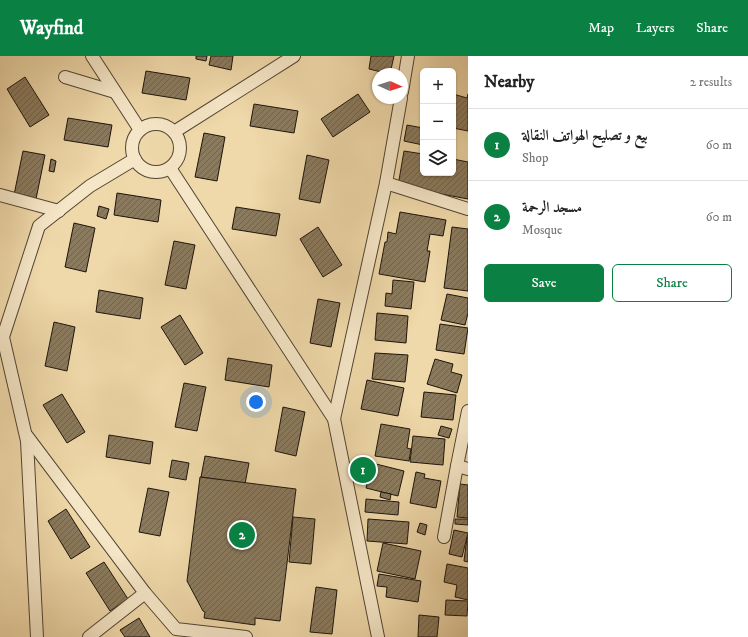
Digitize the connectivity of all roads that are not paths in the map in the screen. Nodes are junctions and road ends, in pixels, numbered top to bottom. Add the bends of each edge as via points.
1 (92, 56) edge
2 (294, 56) edge
3 (408, 56) edge
4 (406, 68) edge
5 (65, 77) dead end
6 (115, 92) junction
7 (400, 104) edge
8 (140, 130) junction
9 (174, 132) junction
10 (135, 159) junction
11 (170, 168) junction
12 (386, 183) junction
13 (0, 196) edge
14 (468, 209) edge
15 (59, 211) junction
16 (468, 411) edge
17 (334, 419) junction
18 (26, 434) junction
19 (462, 467) edge
20 (444, 536) dead end
21 (145, 593) junction
22 (175, 633) edge
23 (37, 637) edge
24 (89, 637) edge
25 (246, 637) edge
26 (378, 637) edge

1 - 6 street
2 - 9 street
3 - 4 street
5 - 6 street
6 - 8 street
7 - 12 street
8 - 9 street via 146,126 161,124
8 - 10 street via 132,143
9 - 11 street via 180,146 176,162
10 - 11 street via 147,170 155,172
10 - 15 street via 90,186
11 - 17 street
12 - 14 street
12 - 17 street
13 - 15 street
15 - 18 street via 39,226 3,337
16 - 19 street
17 - 26 street
18 - 21 street
18 - 23 street
19 - 20 street
21 - 22 street
21 - 24 street
22 - 25 street

